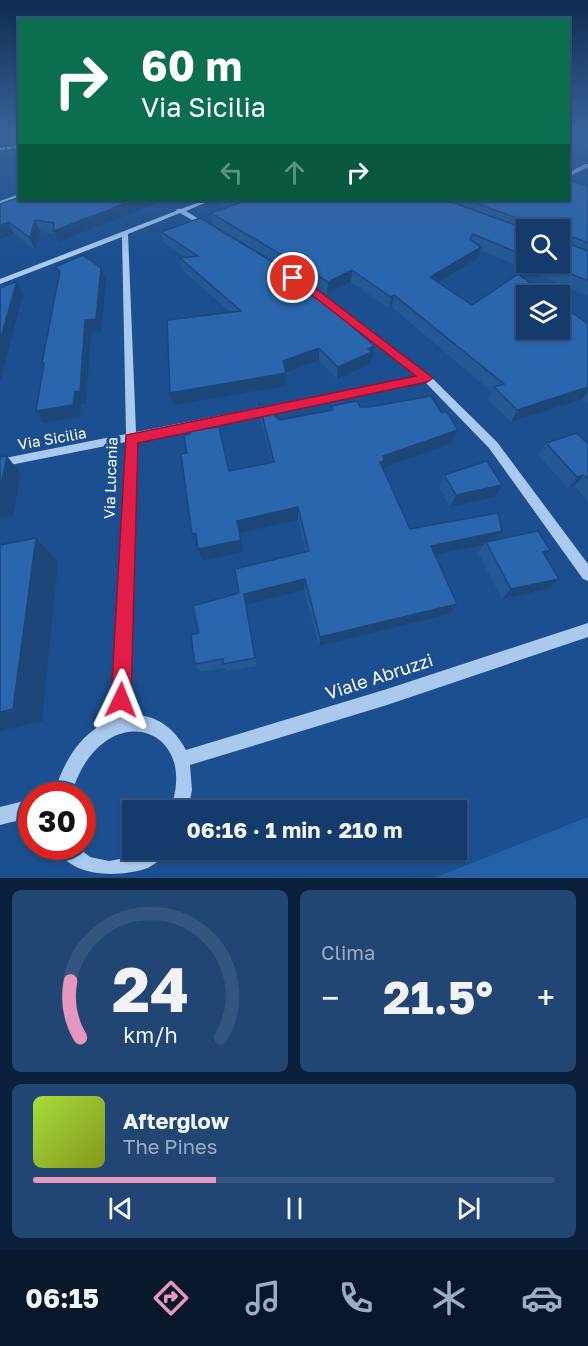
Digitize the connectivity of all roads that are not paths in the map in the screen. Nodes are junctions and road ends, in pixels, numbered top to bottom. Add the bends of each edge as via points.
1 (18, 197) edge
2 (196, 201) edge
3 (0, 203) edge
4 (180, 210) junction
5 (125, 232) junction
6 (217, 232) edge
7 (293, 278) edge
8 (0, 282) edge
9 (427, 378) junction
10 (131, 439) junction
11 (0, 463) edge
12 (588, 575) edge
13 (588, 630) edge
14 (120, 724) junction
15 (182, 759) junction
16 (67, 782) edge
17 (181, 800) edge
18 (18, 812) edge
19 (0, 816) edge
20 (74, 860) edge
21 (144, 860) edge
22 (116, 876) edge

1 - 3 street
2 - 4 street
4 - 5 street
4 - 6 street
5 - 8 street
5 - 10 street, Via Lucania
7 - 9 street
9 - 10 street, Via Sicilia
9 - 12 street via 493,445
10 - 11 street, Via Sicilia
10 - 14 street, Via Lucania
13 - 15 street, Viale Abruzzi
14 - 15 street via 140,721 158,727 172,740
14 - 16 street via 104,731 76,760
15 - 17 street
18 - 19 street
20 - 22 street via 96,874
21 - 22 street

